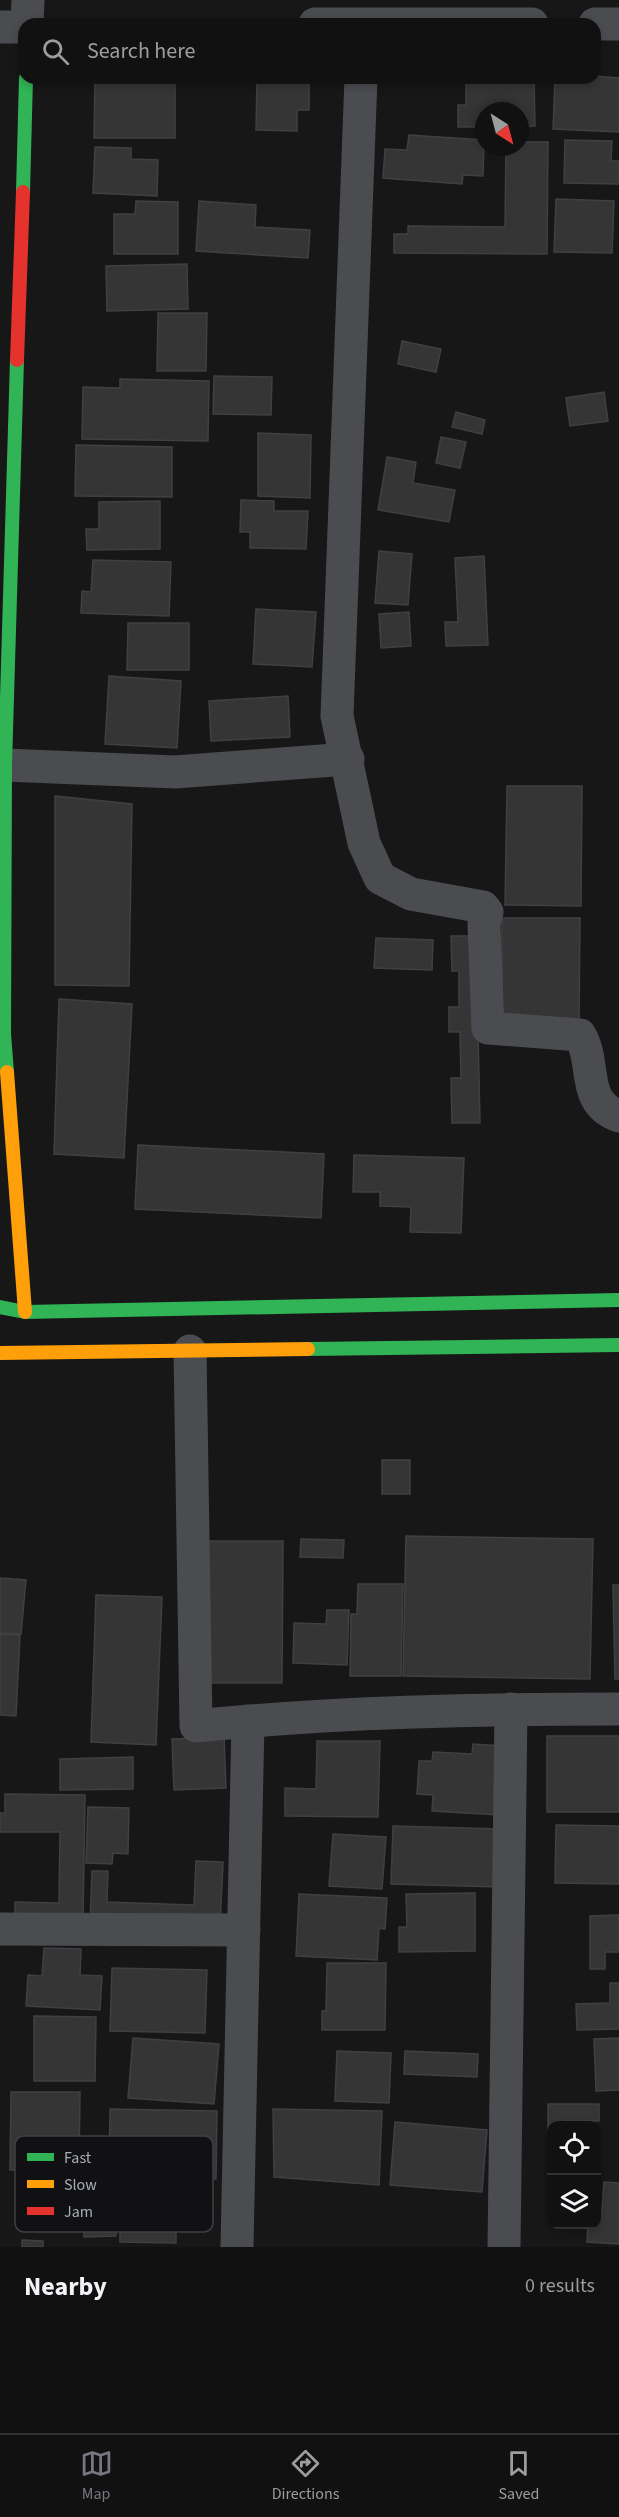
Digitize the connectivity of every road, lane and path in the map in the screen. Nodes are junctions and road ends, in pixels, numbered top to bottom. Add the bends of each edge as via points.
1 (28, 0) edge
2 (362, 0) edge
3 (27, 18) edge
4 (363, 18) edge
5 (601, 24) edge
6 (619, 24) edge
7 (0, 27) edge
8 (18, 27) edge
9 (26, 84) edge
10 (361, 84) edge
11 (348, 759) junction
12 (5, 765) junction
13 (619, 1116) edge
14 (619, 1300) edge
15 (0, 1307) edge
16 (25, 1312) junction
17 (619, 1345) edge
18 (190, 1351) junction
19 (0, 1353) edge
20 (511, 1709) junction
21 (619, 1709) edge
22 (248, 1721) junction
23 (0, 1929) edge
24 (244, 1930) junction
25 (237, 2247) edge
26 (504, 2247) edge

1 - 3 street
2 - 4 street
5 - 6 street
7 - 8 street
9 - 12 main road
10 - 11 street via 337,716
11 - 12 street via 175,772
11 - 13 street via 364,843 380,878 411,894 483,907 487,912 484,924 488,1028 580,1035 587,1046 592,1088 600,1106
12 - 16 main road via 4,1034
14 - 16 main road
15 - 16 main road
17 - 18 main road
18 - 19 main road
18 - 22 street via 196,1726
20 - 21 street
20 - 22 street
20 - 26 street
22 - 24 street
23 - 24 street
24 - 25 street

